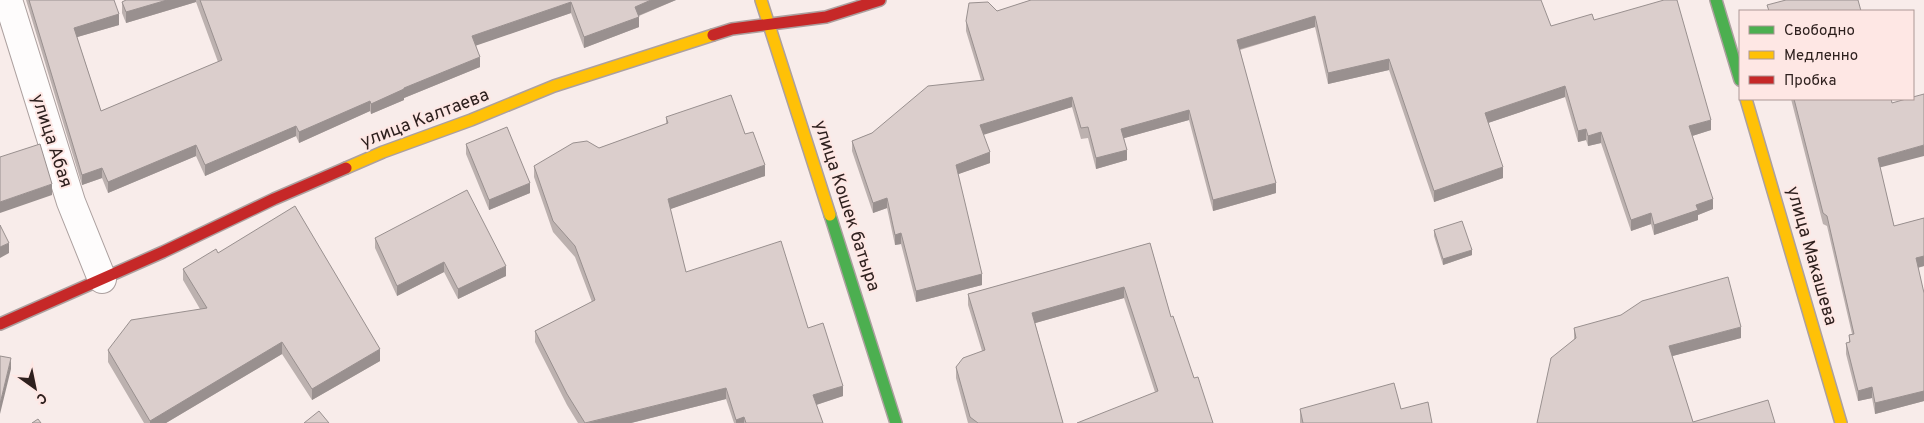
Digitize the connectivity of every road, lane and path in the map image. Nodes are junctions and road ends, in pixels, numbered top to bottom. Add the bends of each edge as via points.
1 (8, 0) edge
2 (761, 0) edge
3 (880, 0) edge
4 (1716, 0) edge
5 (770, 24) junction
6 (1739, 77) edge
7 (1746, 100) edge
8 (102, 279) junction
9 (0, 324) edge
10 (896, 423) edge
11 (1841, 423) edge

1 - 8 street, улица Абая via 71,202
2 - 5 street, улица Кошек батыра
3 - 5 street, улица Калтаева via 826,17
4 - 6 street
5 - 8 street, улица Калтаева via 732,29 554,86 383,152
5 - 10 street, улица Кошек батыра
7 - 11 street, улица Макашева
8 - 9 street, улица Калтаева

